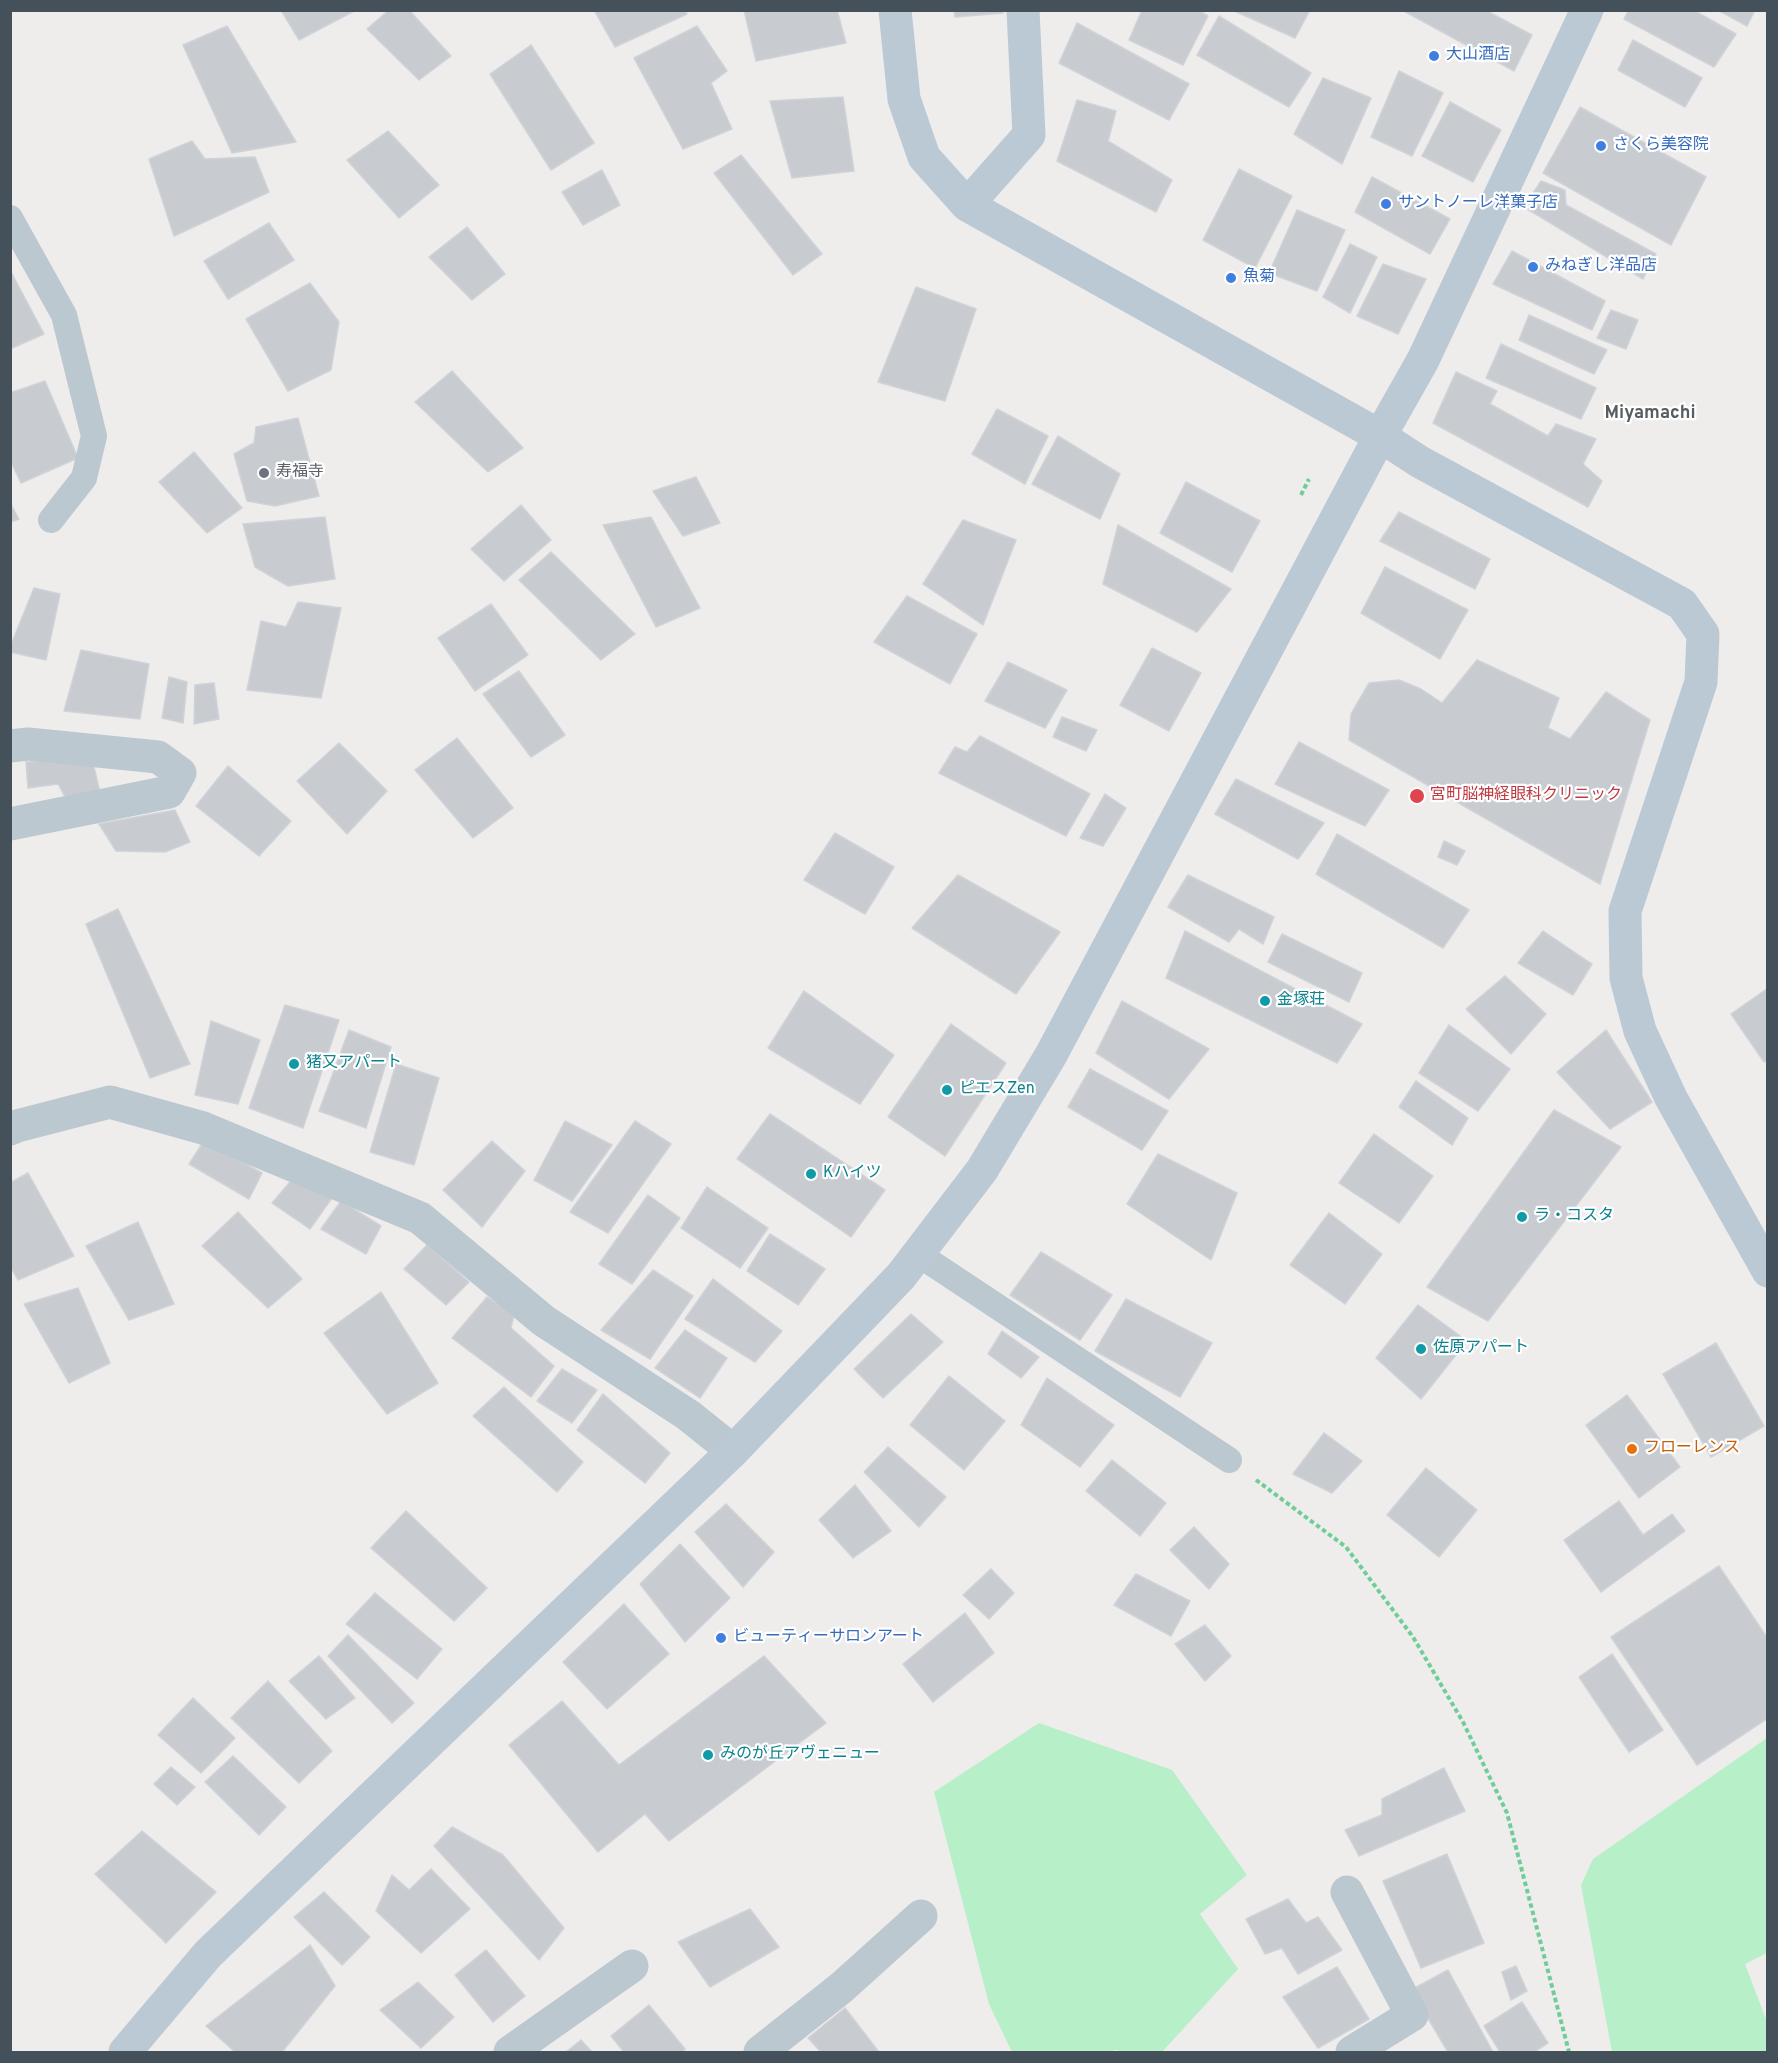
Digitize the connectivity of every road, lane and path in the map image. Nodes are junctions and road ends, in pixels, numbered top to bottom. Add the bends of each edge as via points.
1 (895, 10) edge
2 (1023, 10) edge
3 (1587, 10) edge
4 (967, 205) junction
5 (10, 218) edge
6 (1380, 436) junction
7 (1308, 479) dead end
8 (1298, 501) dead end
9 (51, 520) dead end
10 (10, 746) edge
11 (10, 824) edge
12 (10, 1129) edge
13 (918, 1254) junction
14 (1767, 1271) edge
15 (733, 1451) junction
16 (1229, 1460) joint
17 (1347, 1892) dead end
18 (921, 1916) dead end
19 (632, 1966) dead end
20 (125, 2052) edge
21 (510, 2052) edge
22 (760, 2052) edge
23 (1352, 2052) edge
24 (1569, 2052) edge

1 - 4 street via 904,99 924,157
2 - 4 street via 1029,135
3 - 6 street via 1423,360
4 - 6 street
5 - 9 lane via 64,315 94,436 84,478
6 - 13 street via 1051,1055 982,1170
6 - 14 street via 1420,462 1682,604 1703,634 1701,682 1625,911 1626,978 1640,1031 1671,1098
7 - 8 path
10 - 11 street via 28,744 158,757 180,773 169,792
12 - 15 street via 110,1102 203,1128 420,1218 544,1321 688,1415
13 - 15 street
13 - 16 lane
15 - 20 street via 208,1954
16 - 24 path via 1346,1547 1413,1636 1463,1722 1507,1813
17 - 23 street via 1412,2015
18 - 22 street via 841,1988
19 - 21 street

